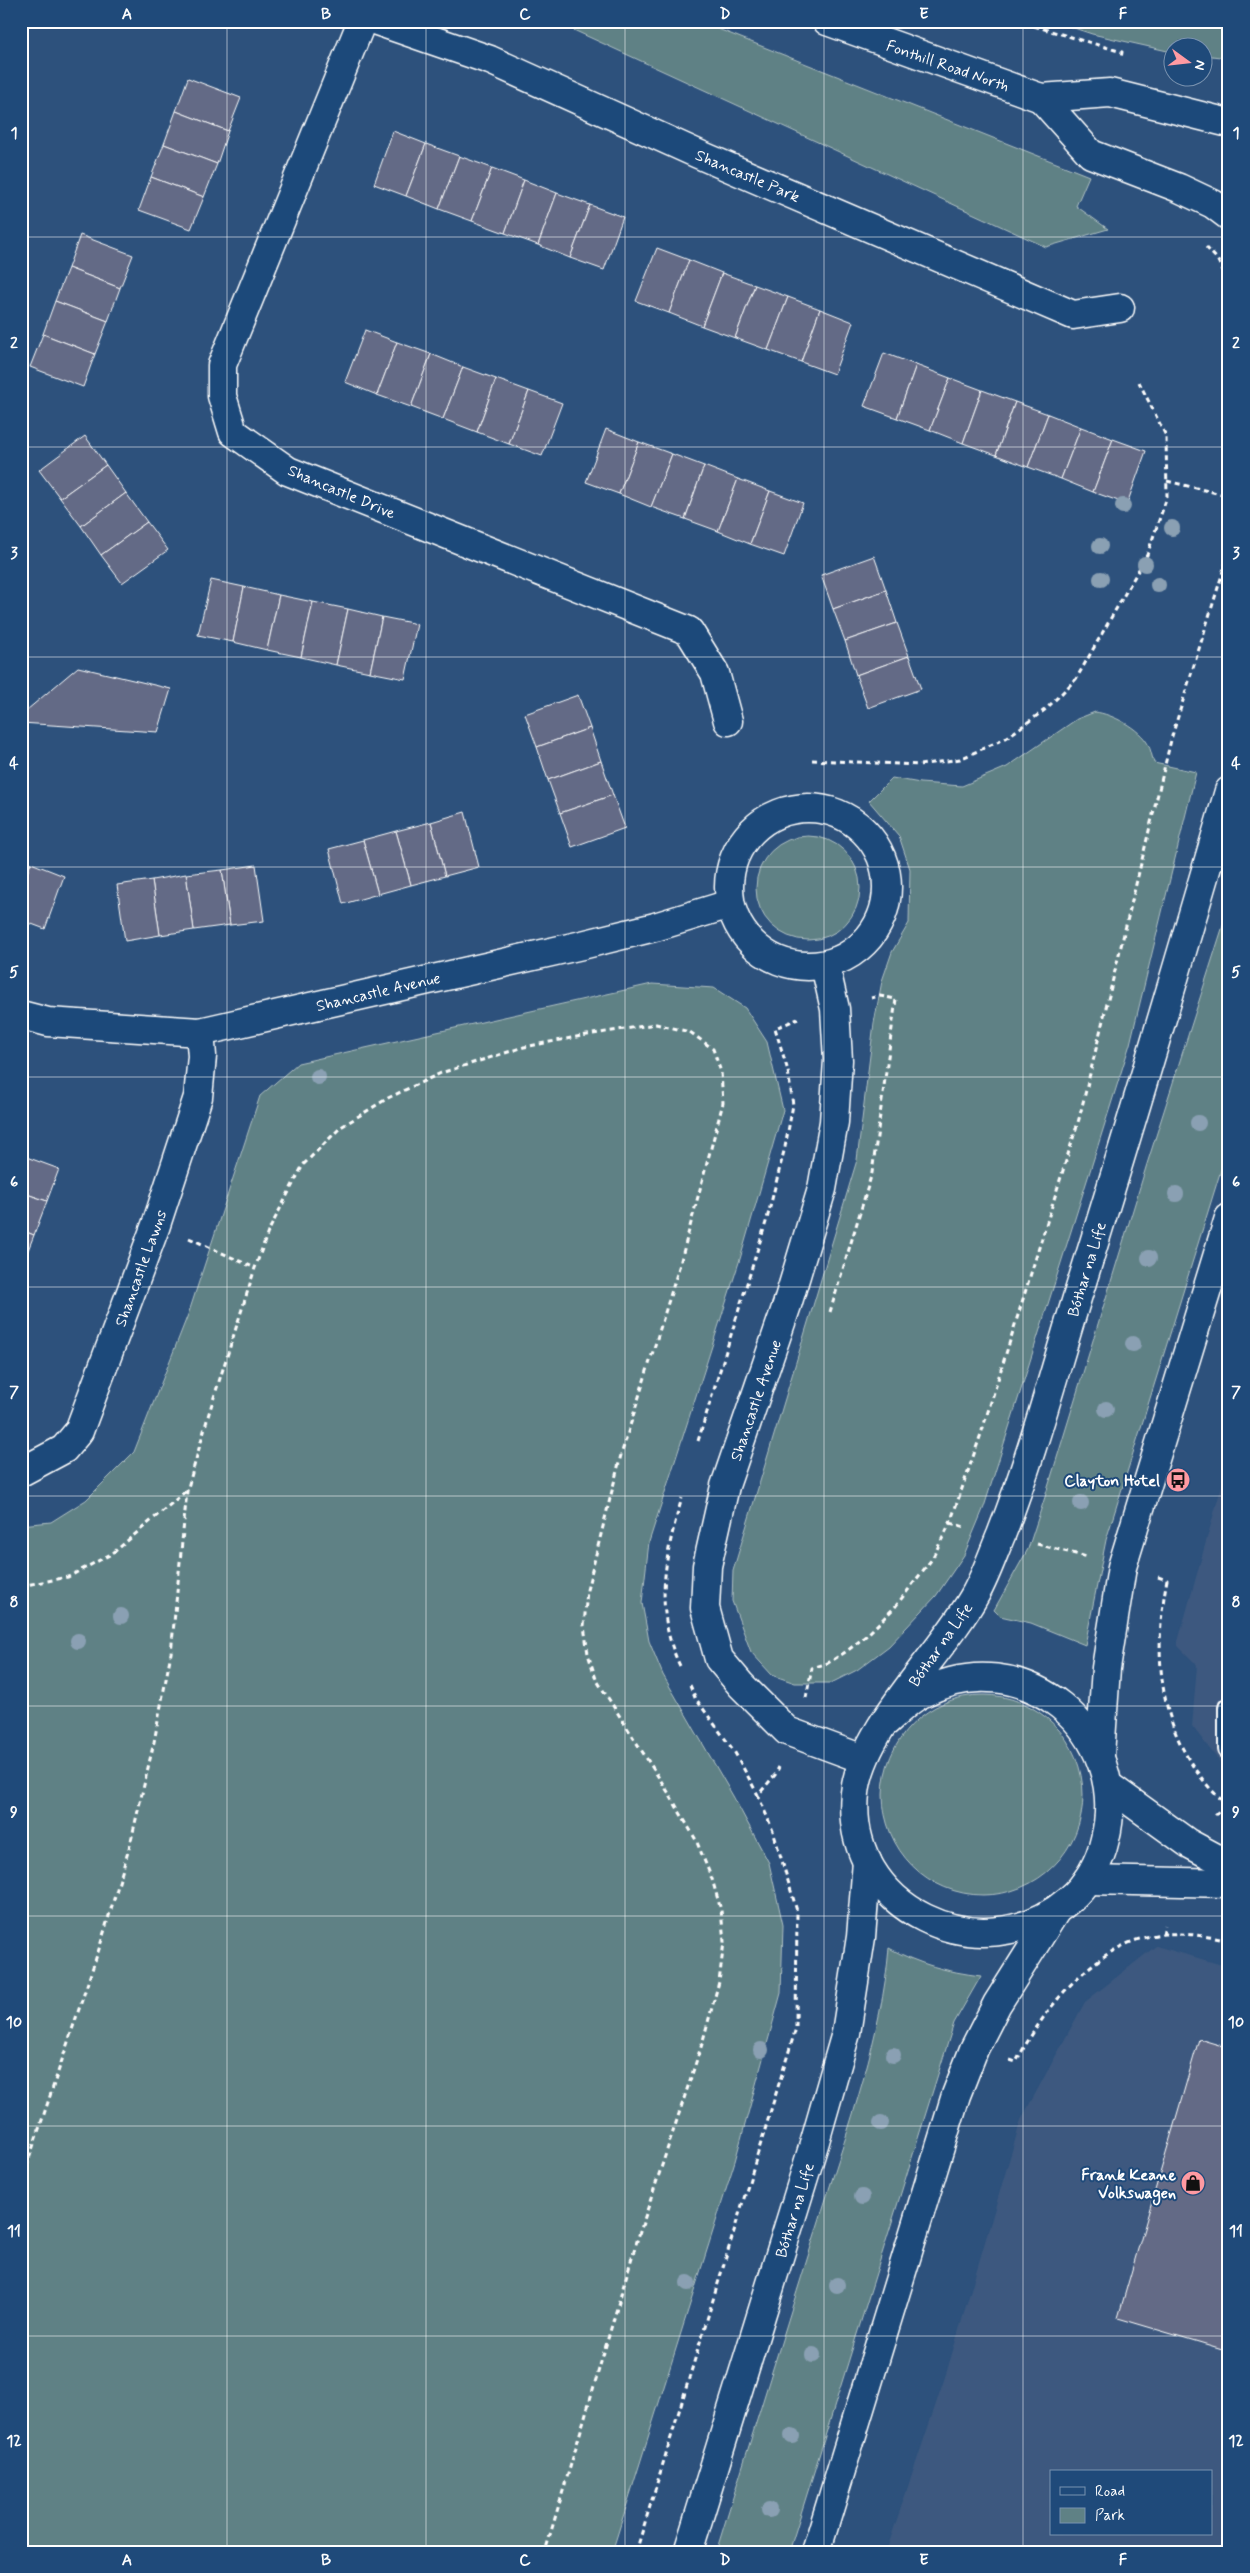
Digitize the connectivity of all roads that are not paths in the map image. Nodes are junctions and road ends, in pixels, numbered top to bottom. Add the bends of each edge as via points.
1 (362, 21) edge
2 (378, 21) edge
3 (828, 21) edge
4 (1041, 98) junction
5 (1229, 124) edge
6 (1229, 216) edge
7 (1120, 308) dead end
8 (728, 721) dead end
9 (1229, 790) edge
10 (730, 904) junction
11 (825, 966) junction
12 (21, 1015) edge
13 (200, 1032) junction
14 (1229, 1218) edge
15 (21, 1472) edge
16 (1229, 1708) edge
17 (886, 1722) junction
18 (1229, 1749) edge
19 (1100, 1755) junction
20 (863, 1759) junction
21 (1109, 1786) junction
22 (867, 1861) junction
23 (1229, 1865) edge
24 (1087, 1880) junction
25 (1229, 1883) edge
26 (1055, 1911) junction
27 (688, 2552) edge
28 (816, 2552) edge

1 - 8 street, Shancastle Drive via 222,365 222,396 233,432 288,471 689,631 715,673
2 - 7 street, Shancastle Park via 490,60 707,158 1073,315
3 - 4 street, Fonthill Road North
4 - 5 street, Fonthill Road North via 1110,94
4 - 6 street, Fonthill Road North via 1091,154 1179,188 1213,204
9 - 17 street, Bóthar na Life via 1152,1058 1018,1489 976,1594
10 - 11 street via 738,928 754,947 776,961 800,967
10 - 11 street via 728,880 734,856 746,836 765,820 787,810 812,807 837,813 859,826 876,845 886,868 887,894 882,918 868,940 848,956
10 - 13 street, Shancastle Avenue via 582,945
11 - 20 street, Shancastle Avenue via 835,1009 838,1060 834,1122 822,1189 787,1305 725,1486 707,1566 705,1608 719,1659 787,1731
12 - 13 street, Shancastle Avenue via 48,1022
13 - 15 street, Shancastle Lawns via 202,1056 198,1098 156,1225 79,1431 64,1449
14 - 19 street, Bóthar na Life via 1122,1567 1106,1668
16 - 18 lane
17 - 19 street, Bóthar na Life via 919,1694 953,1681 989,1678 1025,1685 1057,1702 1084,1727
17 - 20 street, Bóthar na Life
19 - 21 street, Bóthar na Life
20 - 22 street, Bóthar na Life via 855,1792 856,1828
21 - 23 street via 1188,1843
21 - 24 street, Bóthar na Life via 1110,1819 1102,1852
22 - 26 street, Bóthar na Life via 886,1890 914,1914 948,1929 985,1934 1022,1928
22 - 27 street, Bóthar na Life via 861,1937 846,2033
24 - 25 street
24 - 26 street, Bóthar na Life
26 - 28 street, Bóthar na Life via 996,2004 956,2095

